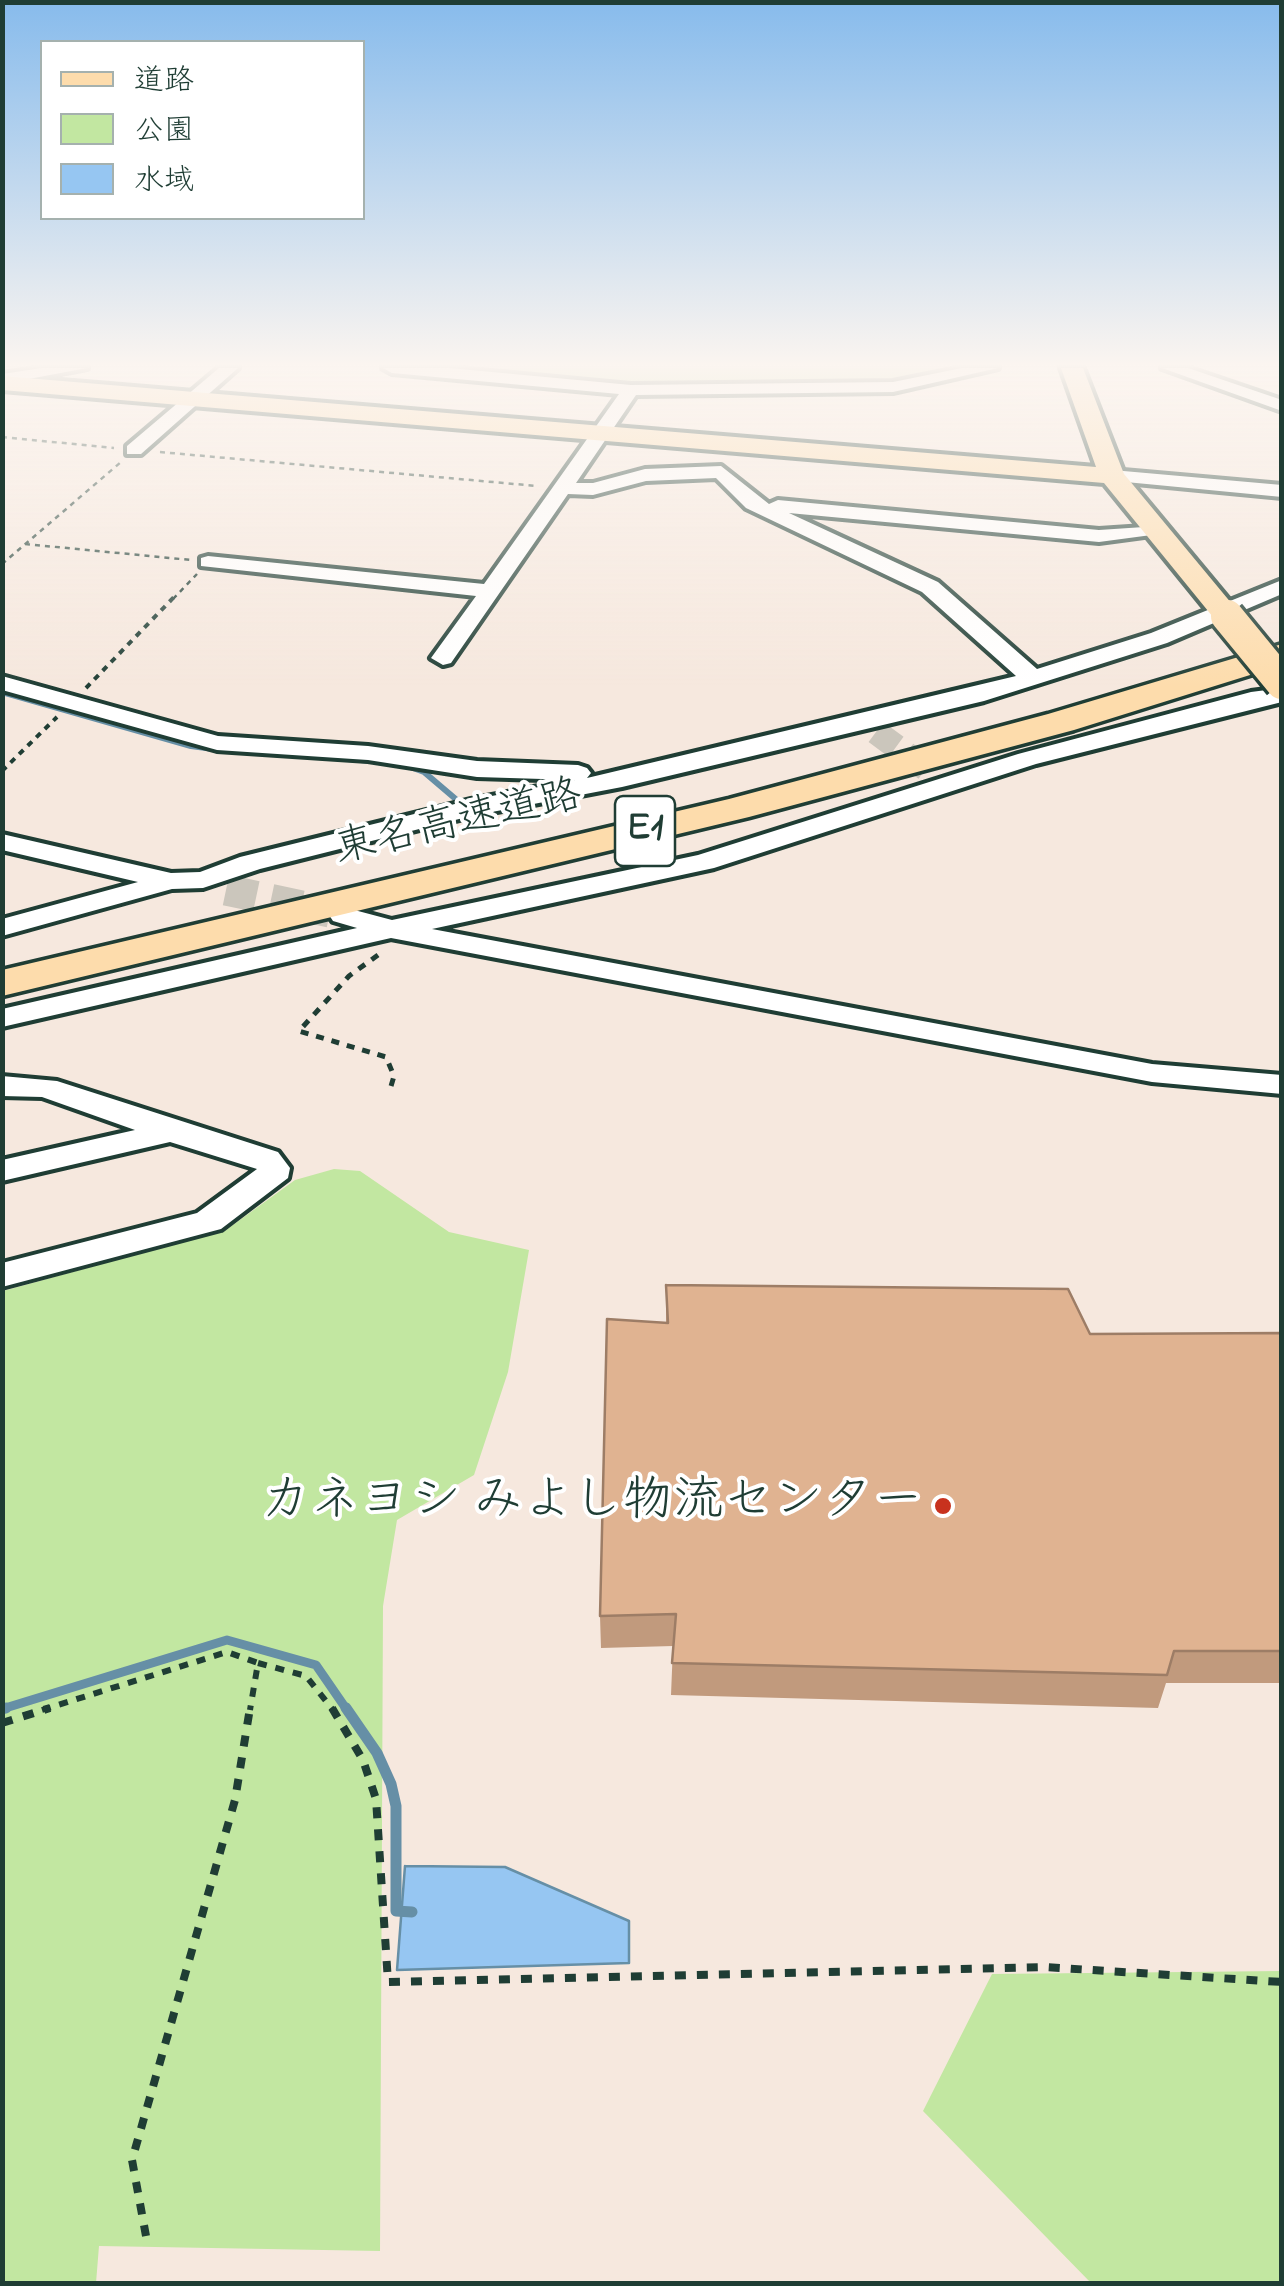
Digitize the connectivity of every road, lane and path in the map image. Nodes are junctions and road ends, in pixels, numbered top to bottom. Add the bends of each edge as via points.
1 (105, 475) edge
2 (412, 475) edge
3 (571, 475) edge
4 (653, 475) edge
5 (724, 475) edge
6 (1097, 475) edge
7 (1112, 476) junction
8 (562, 488) junction
9 (1282, 492) edge
10 (753, 504) junction
11 (1152, 530) junction
12 (25, 544) junction
13 (208, 562) junction
14 (2, 564) edge
15 (1282, 586) edge
16 (492, 592) junction
17 (1225, 613) junction
18 (1282, 632) edge
19 (1282, 654) edge
20 (442, 658) dead end
21 (1034, 680) junction
22 (2, 683) edge
23 (1282, 683) edge
24 (1282, 696) edge
25 (72, 703) junction
26 (2, 772) edge
27 (622, 779) junction
28 (2, 842) edge
29 (171, 881) junction
30 (342, 915) tunnel mouth
31 (2, 928) edge
32 (399, 931) junction
33 (2, 960) edge
34 (2, 983) edge
35 (2, 1018) edge
36 (1282, 1085) edge
37 (2, 1086) edge
38 (389, 1093) dead end
39 (171, 1132) junction
40 (2, 1171) edge
41 (2, 1275) edge
42 (258, 1663) junction
43 (2, 1723) edge
44 (1282, 1982) edge
45 (146, 2236) dead end

1 - 12 path
2 - 8 path
3 - 8 street
4 - 8 street via 593,489
5 - 10 street
6 - 7 main road
7 - 9 street
7 - 11 main road
8 - 16 street
10 - 11 street via 1099,536
10 - 21 street via 930,587
11 - 17 main road
12 - 13 path
12 - 14 path
13 - 16 street
13 - 25 path
15 - 17 street
16 - 20 street
17 - 21 street
17 - 23 main road, bridge
18 - 33 highway, 東名高速道路 / E1 via 734,787
19 - 34 highway, 東名高速道路 / E1 via 754,805
21 - 27 street via 872,728
22 - 25 street
24 - 32 street via 939,778 704,862
25 - 26 path
25 - 27 street via 217,743
27 - 29 street via 250,863 215,885
28 - 29 street
29 - 31 street
30 - 32 street
32 - 35 street
32 - 36 street via 1152,1072
32 - 38 path via 299,1031 386,1058 394,1076
37 - 39 street via 46,1088
39 - 40 street
39 - 41 street via 266,1158 274,1168 271,1178 209,1221
42 - 43 path via 227,1652
42 - 44 path via 306,1676 363,1760 376,1799 388,1982 1044,1967
42 - 45 path via 235,1800 132,2160

